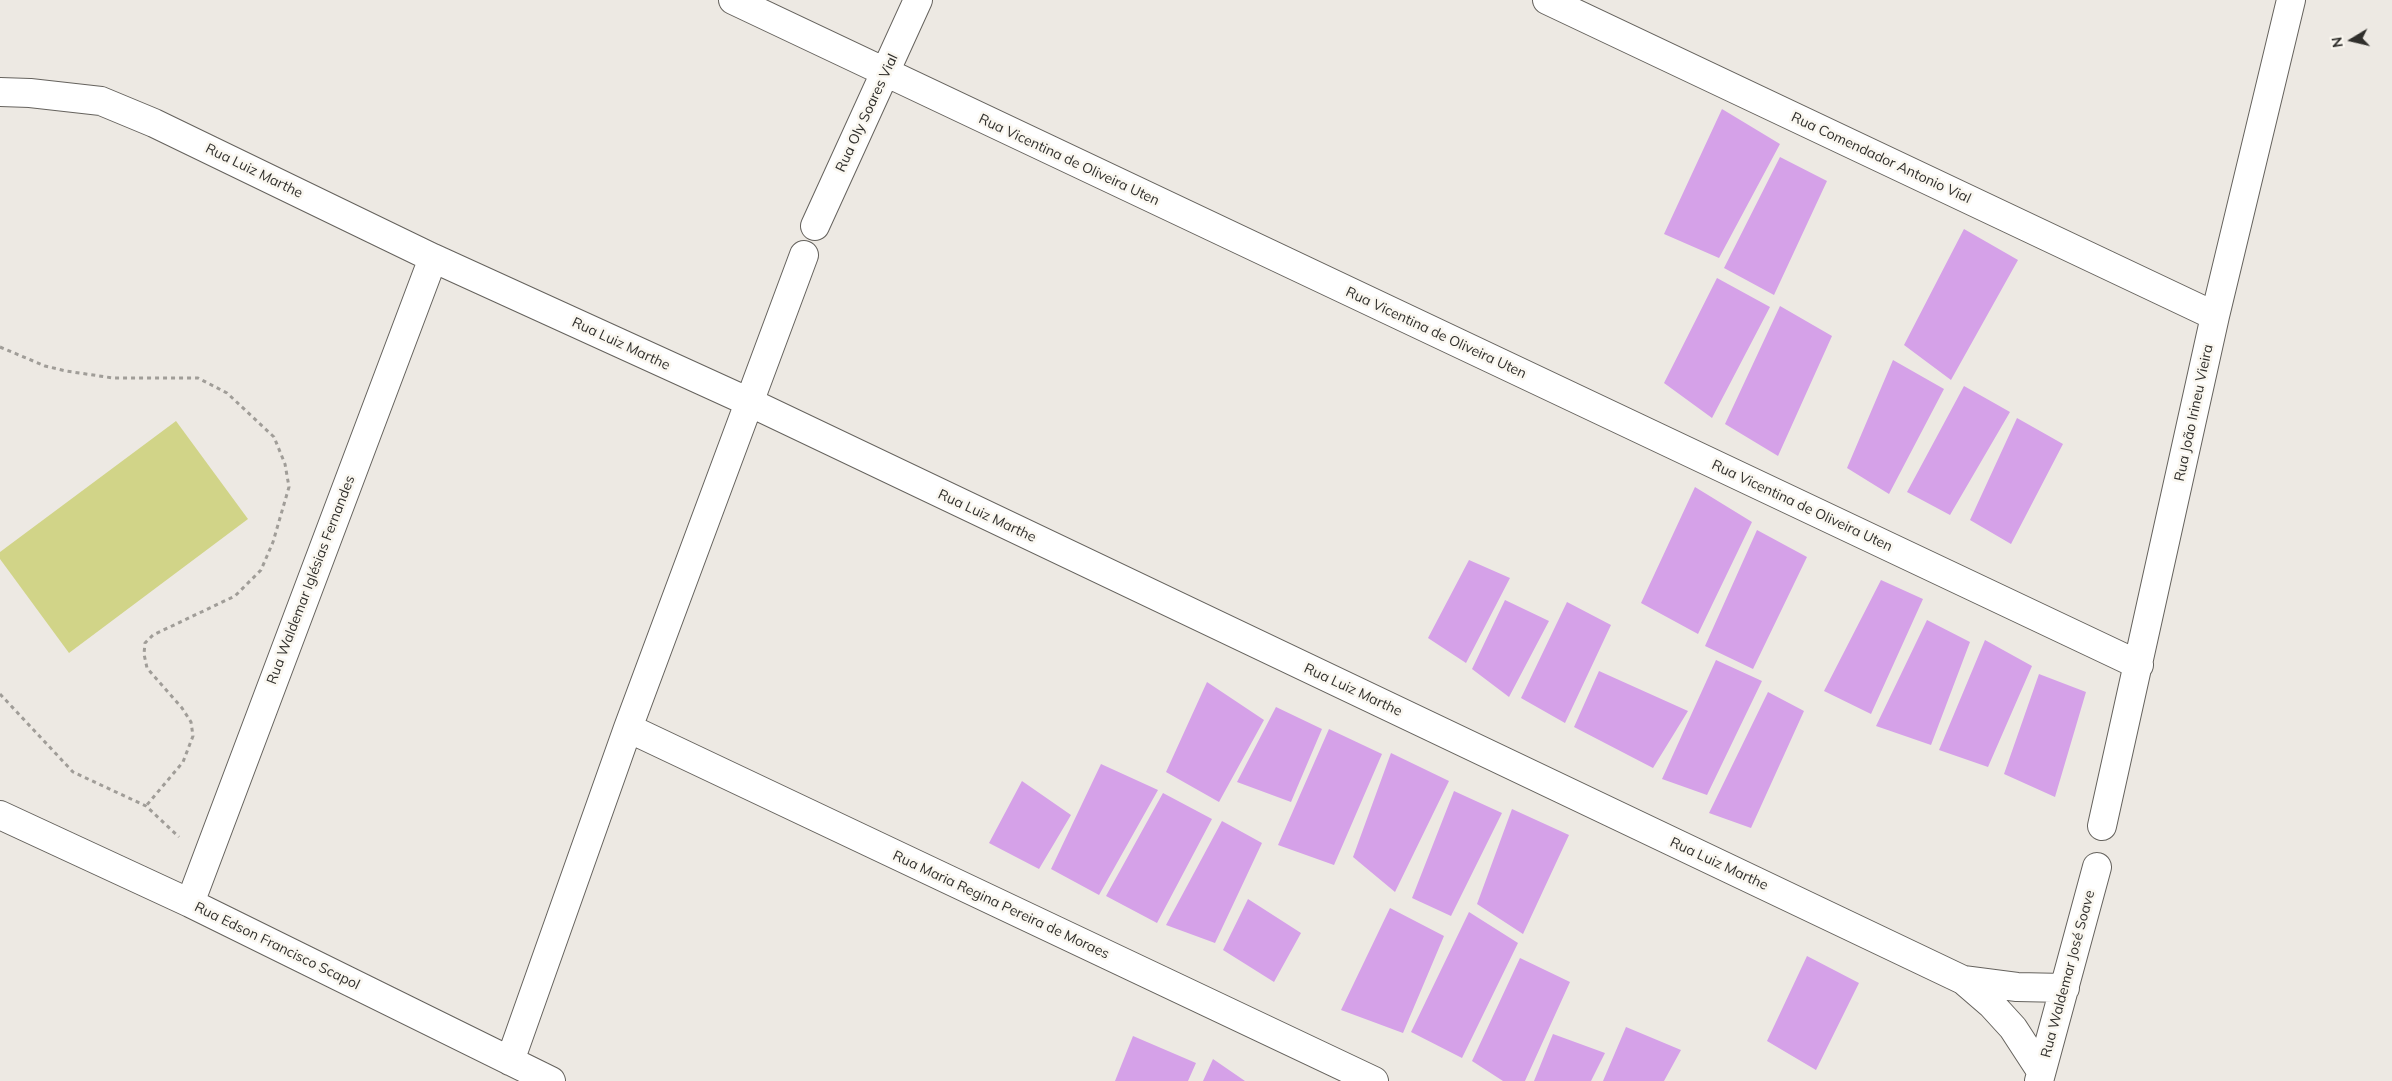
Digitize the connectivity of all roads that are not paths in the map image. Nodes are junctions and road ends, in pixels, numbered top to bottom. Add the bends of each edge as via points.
1 (733, 0) edge
2 (918, 0) edge
3 (1547, 0) edge
4 (2291, 0) edge
5 (886, 73) junction
6 (0, 92) edge
7 (815, 226) dead end
8 (804, 255) dead end
9 (433, 258) junction
10 (2215, 316) junction
11 (749, 402) junction
12 (2139, 665) junction
13 (628, 728) junction
14 (0, 815) edge
15 (2102, 826) dead end
16 (2097, 867) dead end
17 (190, 903) junction
18 (1962, 980) junction
19 (2065, 988) junction
20 (510, 1061) junction
21 (2040, 1076) edge
22 (551, 1081) edge
23 (1374, 1081) edge

1 - 5 street, Rua Vicentina de Oliveira Uten
2 - 5 street, Rua Oly Soares Vial
3 - 10 street, Rua Comendador Antonio Vial
4 - 10 street, Rua João Irineu Vieira
5 - 7 street, Rua Oly Soares Vial
5 - 12 street, Rua Vicentina de Oliveira Uten
6 - 9 street, Rua Luiz Marthe via 101,101 154,122
8 - 11 street
9 - 11 street, Rua Luiz Marthe
9 - 17 street, Rua Waldemar Iglésias Fernandes
10 - 12 street, Rua João Irineu Vieira
11 - 13 street
11 - 18 street, Rua Luiz Marthe
12 - 15 street, Rua João Irineu Vieira
13 - 20 street
13 - 23 street, Rua Maria Regina Pereira de Moraes
14 - 17 street, Rua Edson Francisco Scapol
16 - 19 street, Rua Waldemar José Soave
17 - 20 street, Rua Edson Francisco Scapol
18 - 19 street via 2017,987
18 - 21 street via 1992,1005 2012,1028
19 - 21 street, Rua Waldemar José Soave
20 - 22 street, Rua Edson Francisco Scapol

